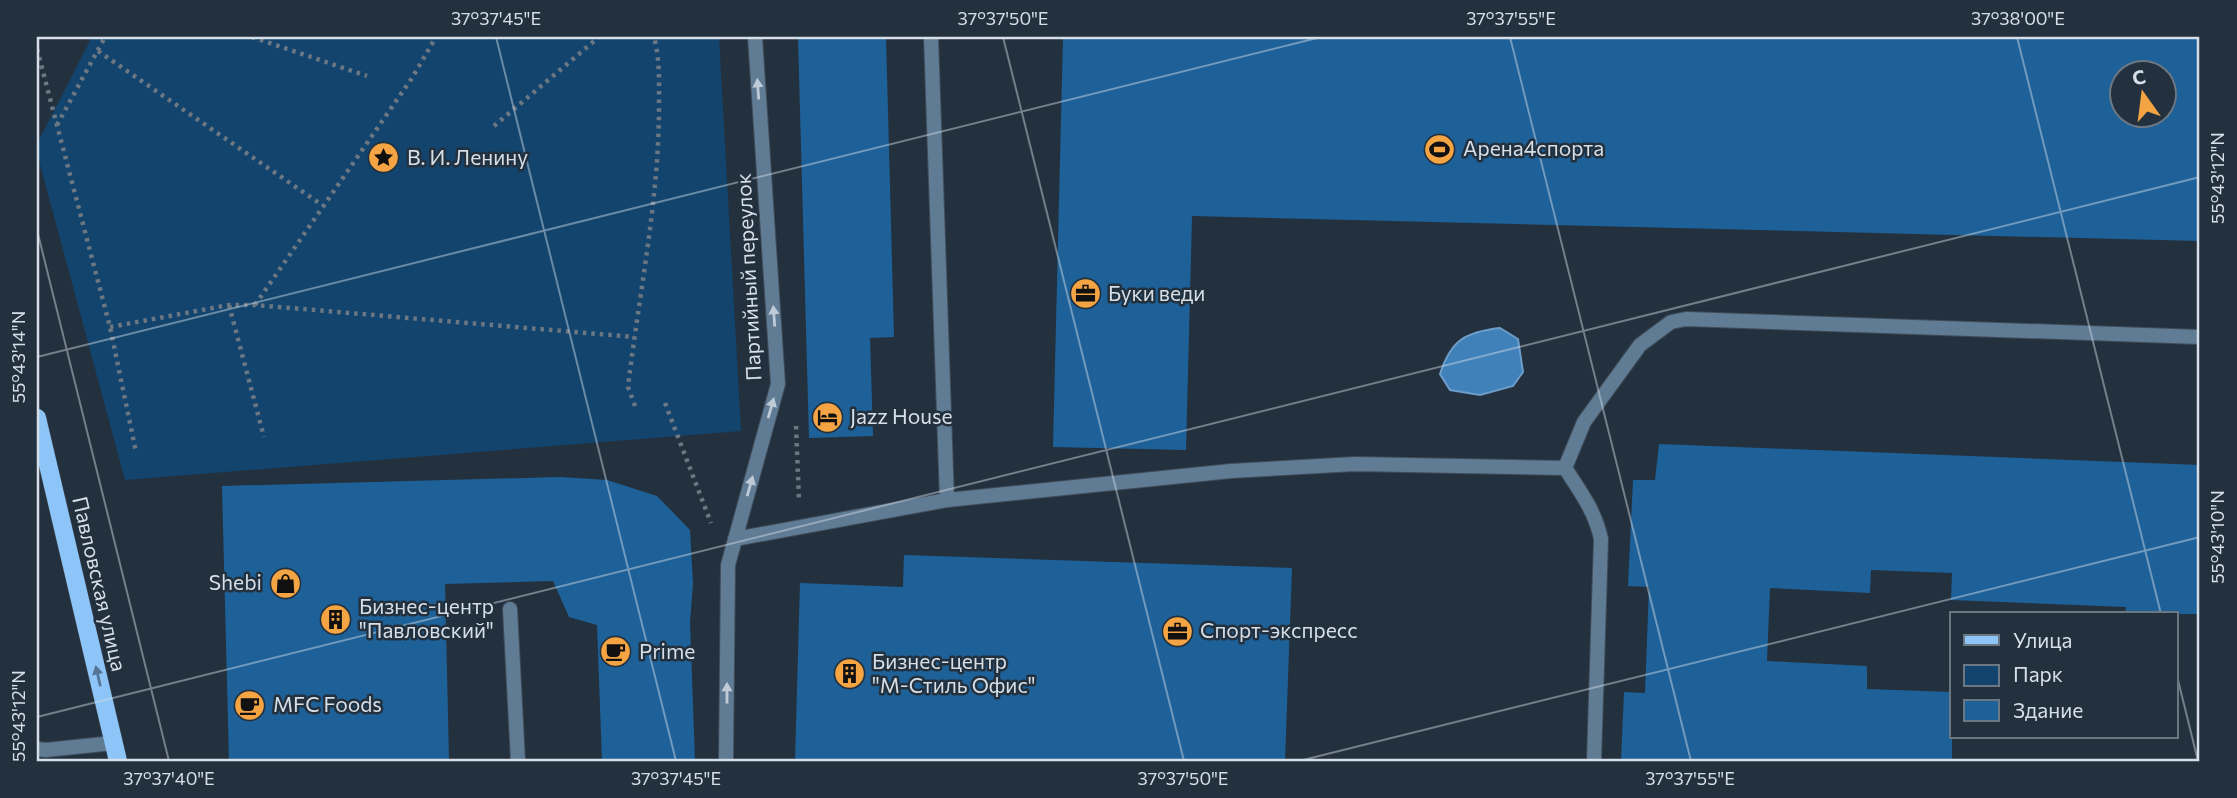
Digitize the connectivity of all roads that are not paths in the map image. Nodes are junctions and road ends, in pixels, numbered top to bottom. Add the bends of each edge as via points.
1 (755, 37) edge
2 (931, 37) edge
3 (2200, 337) edge
4 (37, 418) edge
5 (1565, 467) junction
6 (947, 500) junction
7 (735, 539) junction
8 (510, 609) dead end
9 (113, 743) junction
10 (37, 749) edge
11 (118, 761) edge
12 (518, 761) edge
13 (726, 761) edge
14 (1594, 761) edge

7 -> 1 street, Партийный переулок via 778,384
2 - 6 street
3 - 5 street via 1671,322 1640,345 1584,422
9 -> 4 main road, Павловская улица
5 - 6 street via 1341,465 1231,471
5 - 14 street via 1591,508 1601,539
6 - 7 street
13 -> 7 street, Партийный переулок via 728,565
8 - 12 street
9 - 10 street
9 - 11 main road, Павловская улица

